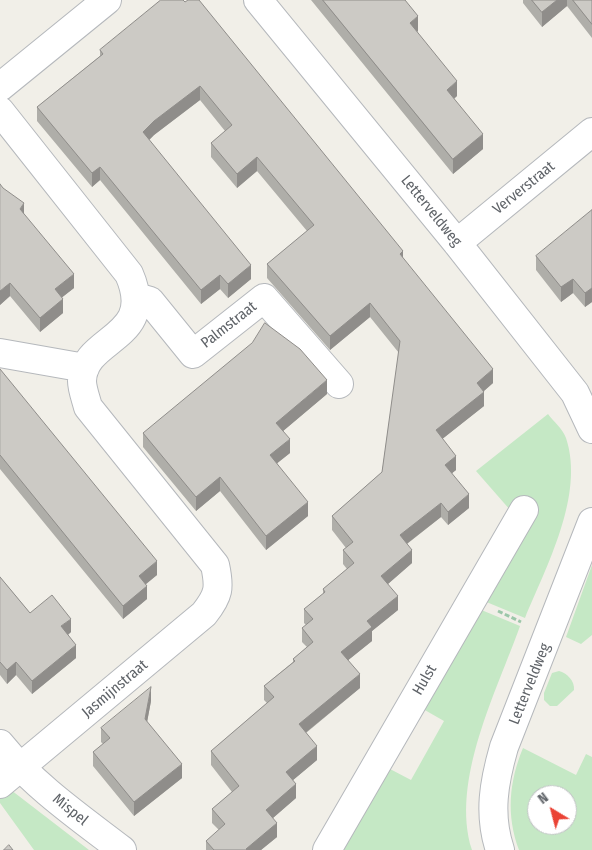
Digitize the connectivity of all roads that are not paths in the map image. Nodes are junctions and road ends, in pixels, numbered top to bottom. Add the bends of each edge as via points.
1 (107, 0) edge
2 (258, 0) edge
3 (0, 87) edge
4 (0, 111) edge
5 (592, 132) edge
6 (457, 243) junction
7 (136, 297) junction
8 (0, 353) edge
9 (85, 368) junction
10 (339, 384) dead end
11 (592, 430) edge
12 (524, 510) dead end
13 (592, 522) edge
14 (0, 744) edge
15 (10, 776) edge
16 (122, 850) edge
17 (327, 850) edge
18 (500, 850) edge

1 - 3 street
2 - 6 street, Letterveldweg
4 - 7 street via 129,274
5 - 6 street, Ververstraat
6 - 11 street, Letterveldweg via 575,393
7 - 9 street via 134,314 128,325
7 - 10 street, Palmstraat via 150,301 193,354 264,298
8 - 9 street
9 - 15 street, Jasmijnstraat via 82,380 88,407 215,564 219,585 214,601 204,614
12 - 17 street, Hulst
13 - 18 street, Letterveldweg via 495,777 492,798
14 - 15 street, Mispel
15 - 16 street, Mispel via 67,809

